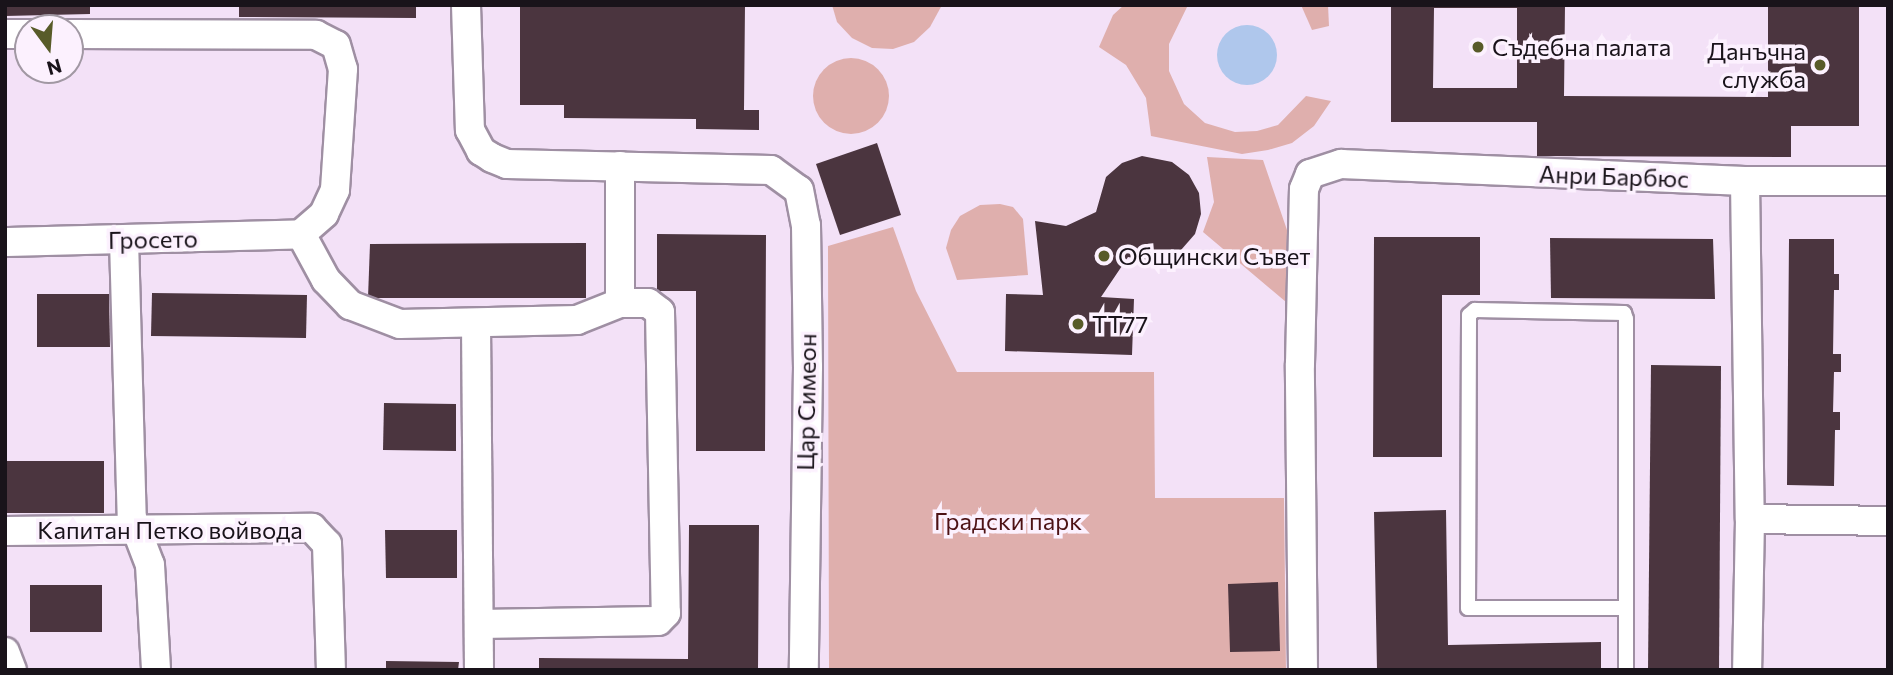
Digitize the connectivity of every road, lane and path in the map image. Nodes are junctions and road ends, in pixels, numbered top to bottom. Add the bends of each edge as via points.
1 (466, 5) edge
2 (84, 34) edge
3 (620, 166) junction
4 (1745, 181) junction
5 (1888, 181) edge
6 (301, 234) junction
7 (124, 240) junction
8 (5, 242) edge
9 (620, 303) junction
10 (476, 325) junction
11 (1750, 519) junction
12 (1888, 521) edge
13 (135, 528) junction
14 (5, 531) edge
15 (1626, 608) junction
16 (479, 624) junction
17 (5, 652) edge
18 (12, 670) edge
19 (156, 670) edge
20 (331, 670) edge
21 (479, 670) edge
22 (804, 670) edge
23 (1303, 670) edge
24 (1626, 670) edge
25 (1747, 670) edge

1 - 3 street, Цар Симеон via 470,130 481,151 506,164
2 - 6 street via 316,35 336,45 344,69 335,190 324,214
3 - 9 street
3 - 22 street, Цар Симеон via 771,170 789,178 805,204
4 - 5 street, Анри Барбюс
4 - 11 street
4 - 23 street, Анри Барбюс via 1341,164 1310,174 1304,189 1299,481
6 - 7 street, Гросето
6 - 10 street via 326,280 350,305 400,324
7 - 8 street, Гросето
7 - 13 street
9 - 10 street via 577,320
9 - 16 street via 648,303 660,312 666,613 658,621
10 - 16 street
11 - 12 street
11 - 25 street
13 - 14 street, Капитан Петко войвода
13 - 19 street via 150,565
13 - 20 street, Капитан Петко войвода via 312,528 321,533 327,544
15 - 15 lane via 1624,313 1475,310 1469,315 1468,608
15 - 24 lane
16 - 21 street
17 - 18 street

